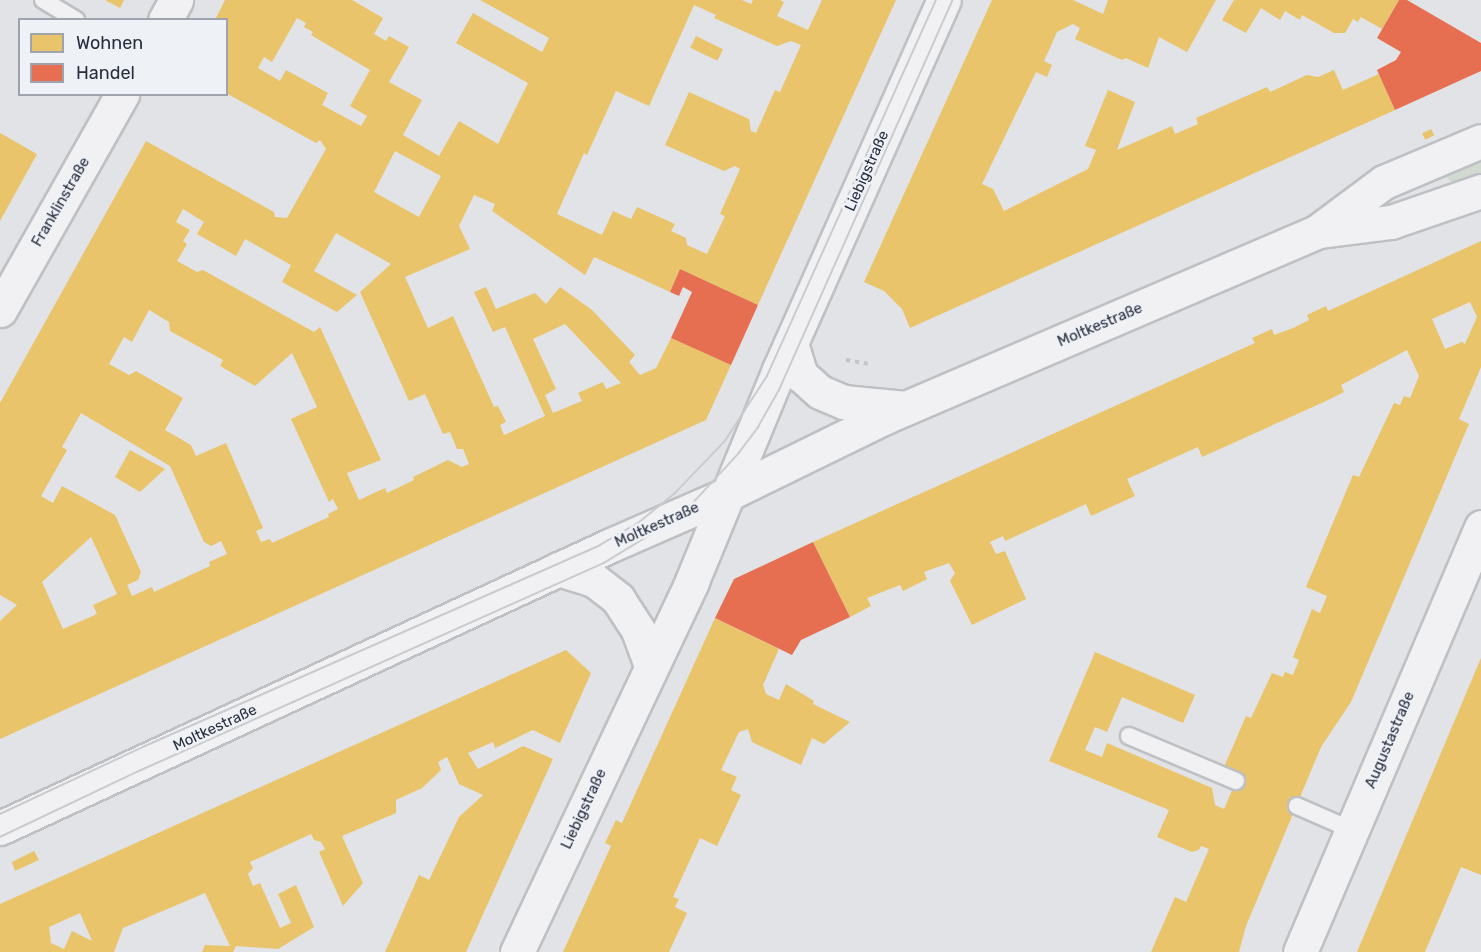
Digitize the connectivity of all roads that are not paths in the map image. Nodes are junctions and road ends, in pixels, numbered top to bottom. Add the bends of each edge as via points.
1 (43, 0) edge
2 (176, 0) edge
3 (944, 0) edge
4 (73, 18) edge
5 (166, 18) edge
6 (121, 96) edge
7 (1481, 141) edge
8 (1481, 191) edge
9 (1318, 231) junction
10 (0, 310) edge
11 (791, 343) junction
12 (906, 408) junction
13 (730, 493) junction
14 (1481, 527) edge
15 (558, 569) junction
16 (651, 666) junction
17 (1129, 736) dead end
18 (1236, 781) dead end
19 (1297, 806) dead end
20 (0, 828) edge
21 (1352, 830) junction
22 (517, 952) edge
23 (1300, 952) edge

1 - 4 lane
2 - 5 street
3 - 11 street, Liebigstraße
6 - 10 street, Franklinstraße
7 - 9 street, Moltkestraße via 1384,182
8 - 9 street, Moltkestraße via 1391,222
9 - 12 street, Moltkestraße
11 - 12 street via 801,375 820,392 843,402
11 - 13 street, Liebigstraße
12 - 13 street, Moltkestraße
13 - 15 street, Moltkestraße
13 - 16 street, Liebigstraße
14 - 21 street, Augustastraße
15 - 16 street via 594,580 618,599 638,630
15 - 20 street, Moltkestraße
16 - 22 street, Liebigstraße
17 - 18 lane
19 - 21 lane
21 - 23 street, Augustastraße

